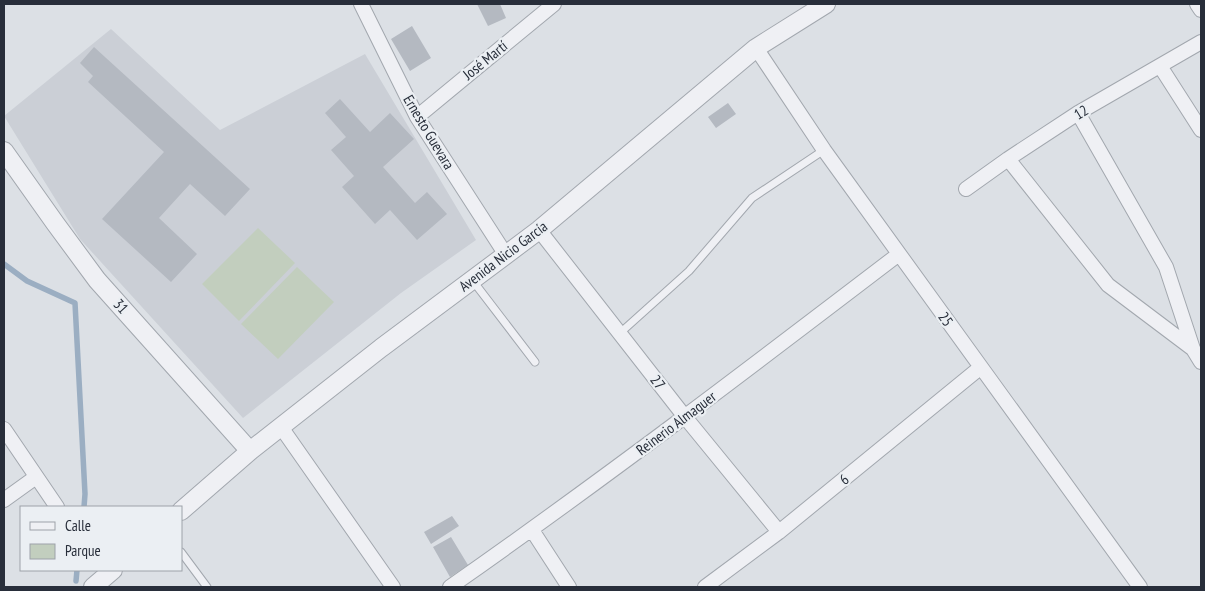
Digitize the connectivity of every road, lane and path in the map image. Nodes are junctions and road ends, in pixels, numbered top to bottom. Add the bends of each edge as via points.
1 (361, 4) edge
2 (554, 4) edge
3 (826, 4) edge
4 (1197, 4) edge
5 (1201, 10) edge
6 (1201, 42) edge
7 (756, 48) junction
8 (1160, 66) junction
9 (1078, 113) junction
10 (417, 117) junction
11 (1201, 130) edge
12 (824, 150) junction
13 (4, 151) edge
14 (1008, 159) junction
15 (966, 189) dead end
16 (539, 230) junction
17 (899, 254) junction
18 (506, 255) junction
19 (472, 280) junction
20 (620, 334) junction
21 (1197, 347) edge
22 (535, 362) dead end
23 (1201, 362) edge
24 (980, 367) junction
25 (685, 417) junction
26 (281, 427) junction
27 (4, 429) edge
28 (250, 451) junction
29 (36, 477) junction
30 (4, 500) edge
31 (56, 506) edge
32 (182, 510) edge
33 (532, 530) junction
34 (779, 532) junction
35 (182, 553) edge
36 (112, 571) edge
37 (93, 587) edge
38 (207, 587) edge
39 (393, 587) edge
40 (450, 587) edge
41 (569, 587) edge
42 (705, 587) edge
43 (1140, 587) edge

1 - 10 street, Ernesto Guevara
2 - 10 street, José Martí
3 - 7 street, Avenida Nicio García
4 - 5 street
6 - 8 street, 12
7 - 12 street, 25
7 - 16 street, Avenida Nicio García
8 - 9 street, 12
8 - 11 street
9 - 14 street, 12
9 - 21 street via 1166,267
10 - 18 street, Ernesto Guevara
12 - 17 street, 25
12 - 20 lane via 752,198 689,271
13 - 28 street, 31 via 97,280
14 - 15 street, 12
14 - 21 street via 1108,285
16 - 18 street, Avenida Nicio García
16 - 20 street, 27
17 - 24 street, 25
17 - 25 street, Reinerio Almaguer
18 - 19 street, Avenida Nicio García
19 - 22 lane
19 - 26 street, Avenida Nicio García
20 - 25 street, 27
21 - 23 street
24 - 34 street, 6
24 - 43 street, 25
25 - 33 street, Reinerio Almaguer
25 - 34 street, 27
26 - 28 street, Avenida Nicio García
26 - 39 street
27 - 29 street
28 - 32 street, Avenida Nicio García
29 - 30 street
29 - 31 street
33 - 40 street, Reinerio Almaguer
33 - 41 street
34 - 42 street, 6
35 - 38 lane
36 - 37 street

